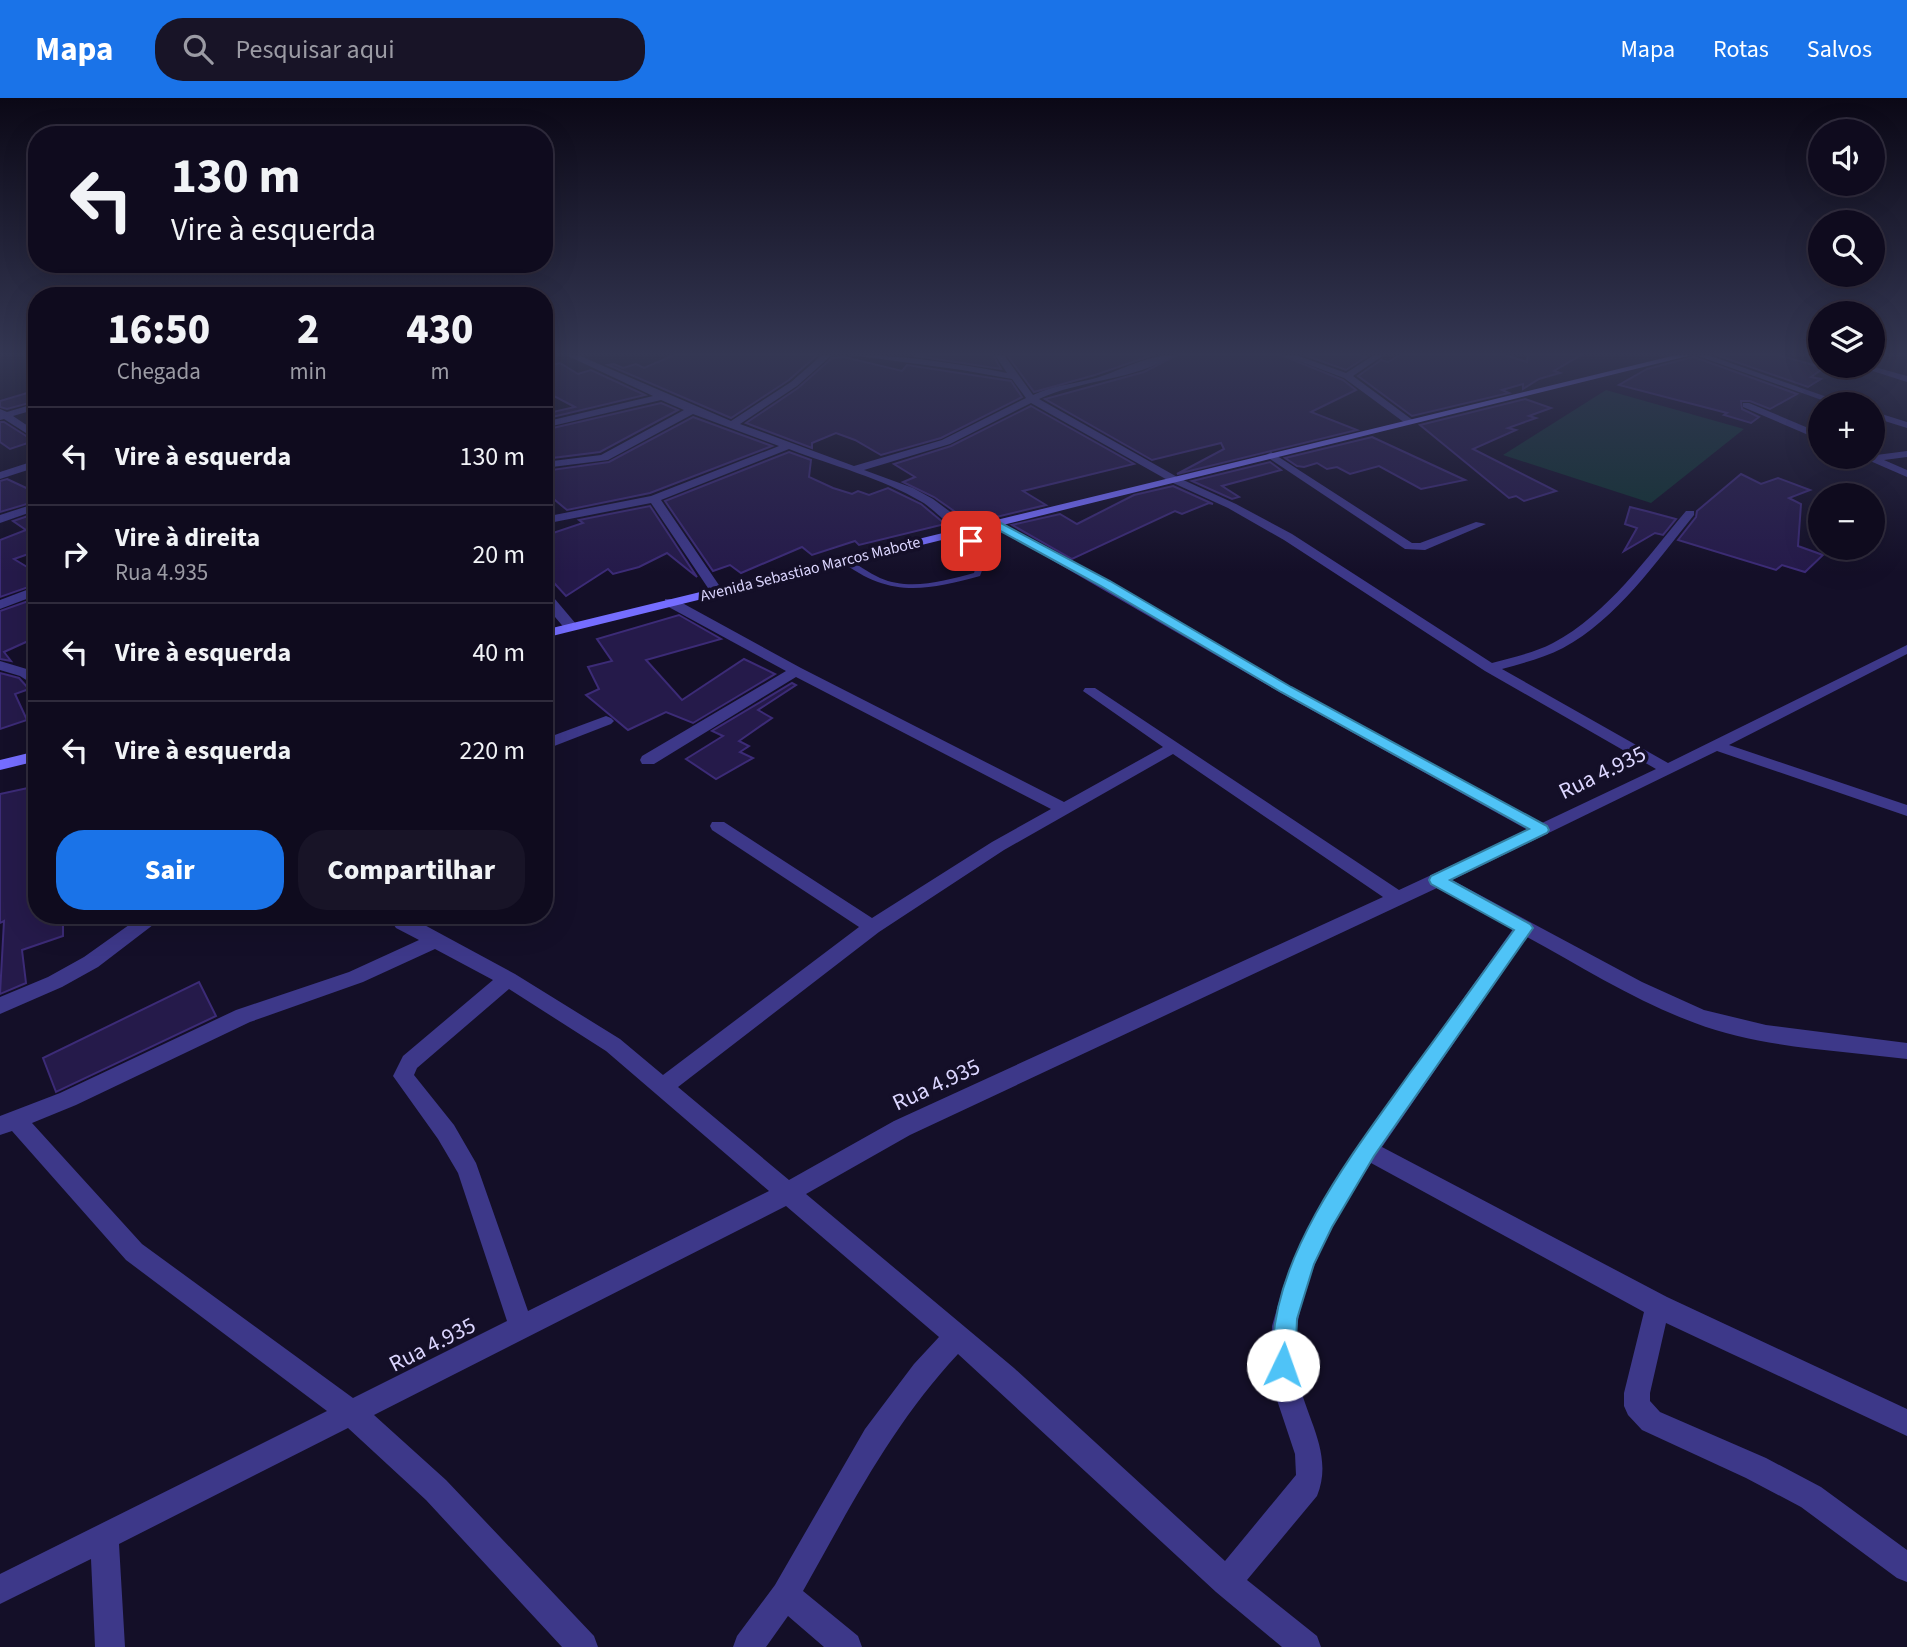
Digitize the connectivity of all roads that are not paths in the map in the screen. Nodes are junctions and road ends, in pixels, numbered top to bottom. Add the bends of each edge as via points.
1 (660, 427) edge
2 (738, 427) edge
3 (974, 427) edge
4 (1082, 427) edge
5 (1383, 427) edge
6 (788, 446) junction
7 (1907, 454) edge
8 (1271, 455) junction
9 (1885, 456) edge
10 (553, 464) edge
11 (1885, 465) edge
12 (28, 466) edge
13 (855, 468) junction
14 (1907, 474) edge
15 (0, 476) edge
16 (1175, 480) junction
17 (654, 499) junction
18 (28, 509) edge
19 (1690, 513) dead end
20 (0, 519) edge
21 (553, 519) edge
22 (997, 524) junction
23 (1480, 524) dead end
24 (968, 531) junction
25 (844, 560) junction
26 (717, 591) junction
27 (28, 594) edge
28 (670, 602) junction
29 (0, 605) edge
30 (553, 606) edge
31 (571, 627) junction
32 (553, 632) edge
33 (1907, 649) edge
34 (0, 665) edge
35 (1490, 668) junction
36 (796, 671) junction
37 (28, 676) edge
38 (1090, 691) dead end
39 (606, 721) dead end
40 (553, 742) edge
41 (1714, 746) junction
42 (1173, 748) junction
43 (28, 758) edge
44 (648, 760) dead end
45 (0, 765) edge
46 (1667, 769) junction
47 (1065, 808) junction
48 (1907, 811) edge
49 (718, 826) dead end
50 (1541, 830) junction
51 (1437, 880) junction
52 (1397, 898) junction
53 (144, 924) edge
54 (403, 924) edge
55 (872, 927) junction
56 (1524, 928) junction
57 (433, 941) junction
58 (508, 979) junction
59 (0, 1006) edge
60 (1907, 1051) edge
61 (663, 1087) junction
62 (8, 1123) edge
63 (1367, 1150) junction
64 (788, 1193) junction
65 (1658, 1306) junction
66 (522, 1327) junction
67 (958, 1336) junction
68 (353, 1414) junction
69 (1907, 1423) edge
70 (104, 1537) junction
71 (1907, 1568) edge
72 (1226, 1582) junction
73 (0, 1589) edge
74 (786, 1595) junction
75 (110, 1647) edge
76 (583, 1647) edge
77 (748, 1647) edge
78 (848, 1647) edge
79 (1306, 1647) edge

1 - 10 street via 604,458
2 - 6 street
3 - 13 street via 946,442
4 - 16 street
5 - 8 main road, Avenida Sebastiao Marcos Mabote
6 - 13 street
6 - 17 street
7 - 9 street
8 - 16 main road, Avenida Sebastiao Marcos Mabote
8 - 23 street via 1409,547 1421,547
11 - 14 street
12 - 15 street
13 - 24 street via 929,501
16 - 22 main road, Avenida Sebastiao Marcos Mabote
16 - 35 street via 1288,537
17 - 21 street
17 - 26 street
18 - 20 street
19 - 35 street via 1596,618 1564,643
22 - 24 main road, Avenida Sebastiao Marcos Mabote
22 - 50 street
24 - 25 main road, Avenida Sebastiao Marcos Mabote
24 - 25 lane via 984,557 977,574 940,584 908,586 880,581
25 - 26 main road, Avenida Sebastiao Marcos Mabote
26 - 28 main road, Avenida Sebastiao Marcos Mabote
27 - 29 street
28 - 31 main road, Avenida Sebastiao Marcos Mabote
28 - 36 street
30 - 31 street
31 - 32 main road, Avenida Sebastiao Marcos Mabote
33 - 41 street, Rua 4.935
34 - 37 street
35 - 46 street
36 - 44 street
36 - 47 street
38 - 42 street
39 - 40 street
41 - 46 street, Rua 4.935
41 - 48 street
42 - 47 street
42 - 52 street
43 - 45 main road
46 - 50 street, Rua 4.935
47 - 55 street
49 - 55 street
50 - 51 street, Rua 4.935
51 - 52 street, Rua 4.935
51 - 56 street
52 - 64 street, Rua 4.935 via 902,1128
53 - 59 street via 91,962
54 - 57 street
55 - 61 street
56 - 60 street via 1700,1017 1766,1033
56 - 63 street
57 - 58 street
57 - 62 street via 356,977 243,1016
58 - 61 street via 612,1045
58 - 66 street via 410,1062 403,1076 446,1132 468,1170
61 - 64 street
62 - 68 street via 134,1252
63 - 65 street
63 - 72 street via 1304,1262 1286,1319 1283,1365 1312,1474 1307,1486
64 - 66 street, Rua 4.935
64 - 67 street
65 - 69 street
65 - 71 street via 1637,1393 1637,1406 1651,1421 1811,1497
66 - 68 street, Rua 4.935
67 - 72 street
67 - 74 street via 874,1438
68 - 70 street, Rua 4.935
68 - 76 street via 436,1490
70 - 73 street, Rua 4.935
70 - 75 street
72 - 79 street
74 - 77 street
74 - 78 street

